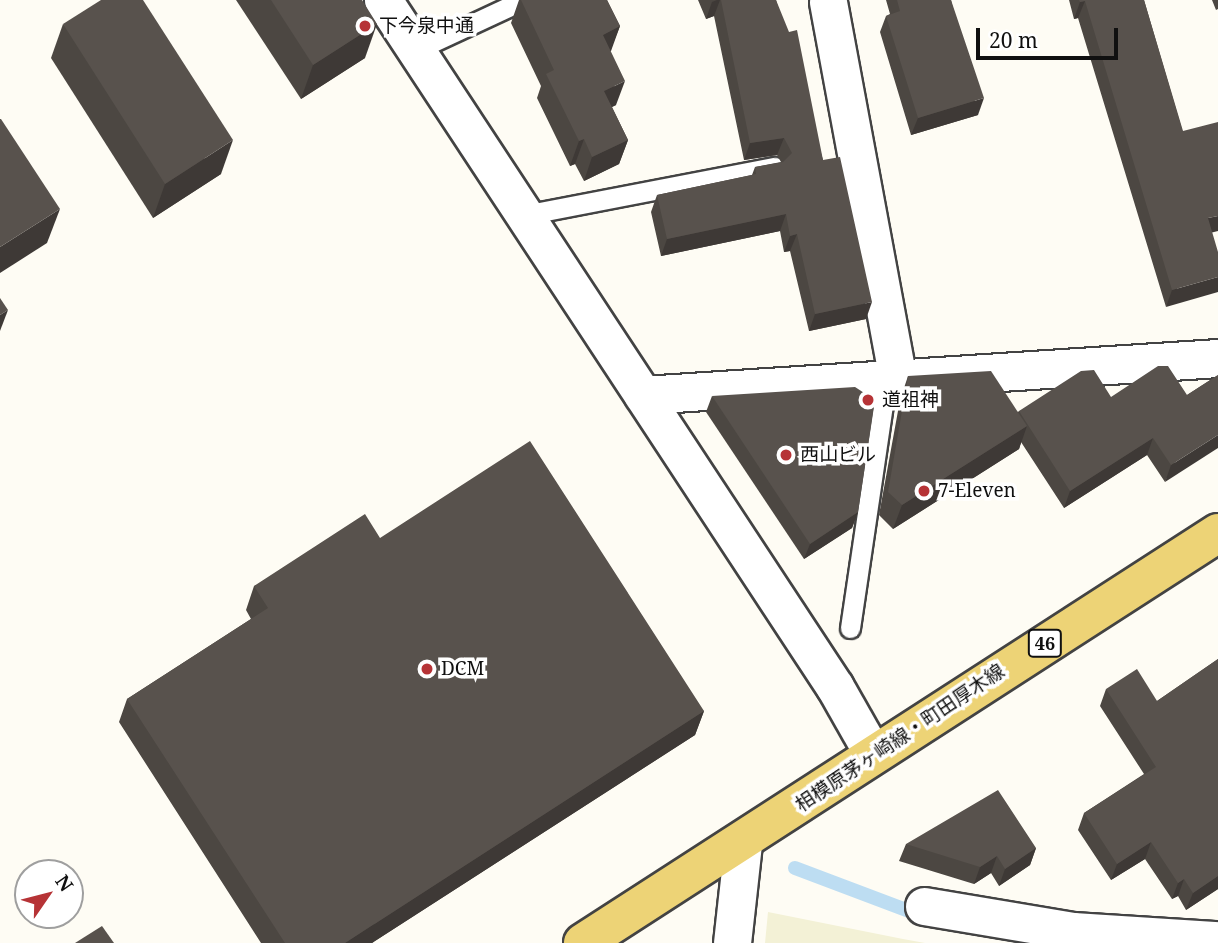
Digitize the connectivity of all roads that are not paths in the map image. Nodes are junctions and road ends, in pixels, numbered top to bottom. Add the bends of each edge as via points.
1 (383, 0) edge
2 (523, 0) edge
3 (828, 1) edge
4 (416, 50) junction
5 (774, 166) edge
6 (524, 215) junction
7 (1218, 358) edge
8 (893, 378) junction
9 (643, 395) junction
10 (1218, 533) edge
11 (850, 628) dead end
12 (873, 754) junction
13 (743, 843) junction
14 (924, 906) dead end
15 (1218, 940) edge
16 (583, 943) edge
17 (732, 943) edge

1 - 4 street
2 - 4 lane
3 - 8 street
4 - 6 street
5 - 6 lane
6 - 9 street
7 - 8 street
8 - 9 street
8 - 11 lane
9 - 12 street via 835,687
10 - 12 main road, 相模原茅ヶ崎線・町田厚木線 / 46
12 - 13 main road, 相模原茅ヶ崎線・町田厚木線 / 46
13 - 16 main road, 相模原茅ヶ崎線・町田厚木線 / 46
13 - 17 street
14 - 15 street via 1073,931

